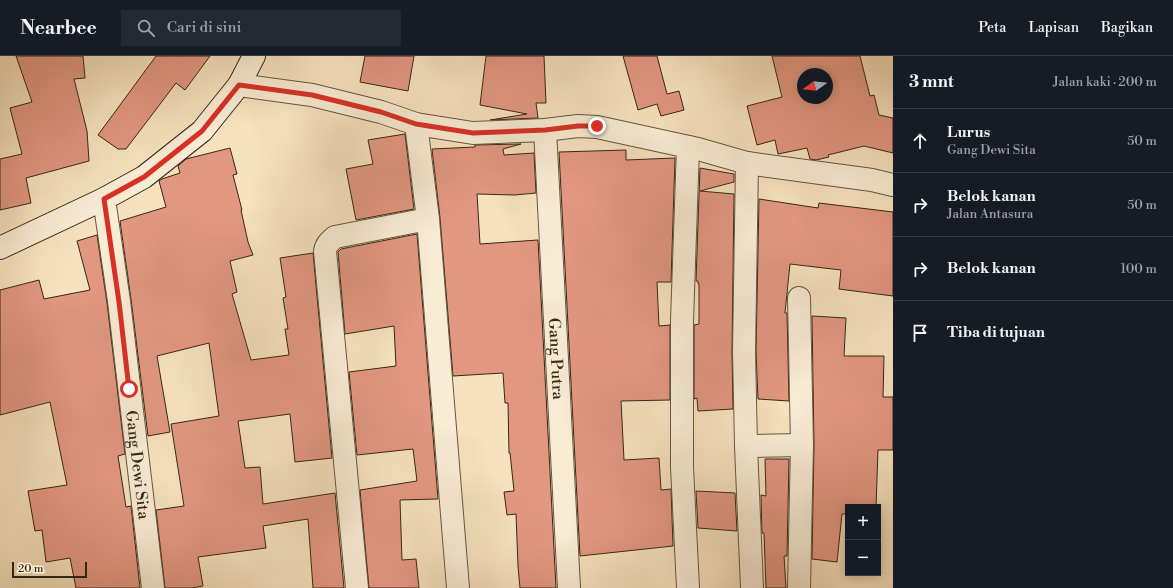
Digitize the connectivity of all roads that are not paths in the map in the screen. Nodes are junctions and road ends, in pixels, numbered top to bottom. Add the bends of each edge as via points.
1 (254, 56) edge
2 (239, 85) junction
3 (416, 124) junction
4 (545, 130) junction
5 (688, 147) junction
6 (747, 163) junction
7 (893, 185) edge
8 (104, 199) junction
9 (428, 219) junction
10 (0, 248) edge
11 (799, 298) dead end
12 (802, 445) junction
13 (746, 446) junction
14 (153, 588) edge
15 (357, 588) edge
16 (458, 588) edge
17 (569, 588) edge
18 (688, 588) edge
19 (752, 588) edge
20 (799, 588) edge

1 - 2 street
2 - 3 street via 312,95 381,112
2 - 8 street via 202,131 144,177
3 - 4 street via 473,133
3 - 9 street
4 - 5 street via 597,126
4 - 17 street, Gang Putra
5 - 6 street
5 - 18 street via 682,321 682,467
6 - 7 street
6 - 13 street via 744,352
8 - 10 street
8 - 14 street, Gang Dewi Sita via 119,302
9 - 15 street via 335,237 326,246
9 - 16 street
11 - 12 street
12 - 13 street
12 - 20 street
13 - 19 street

